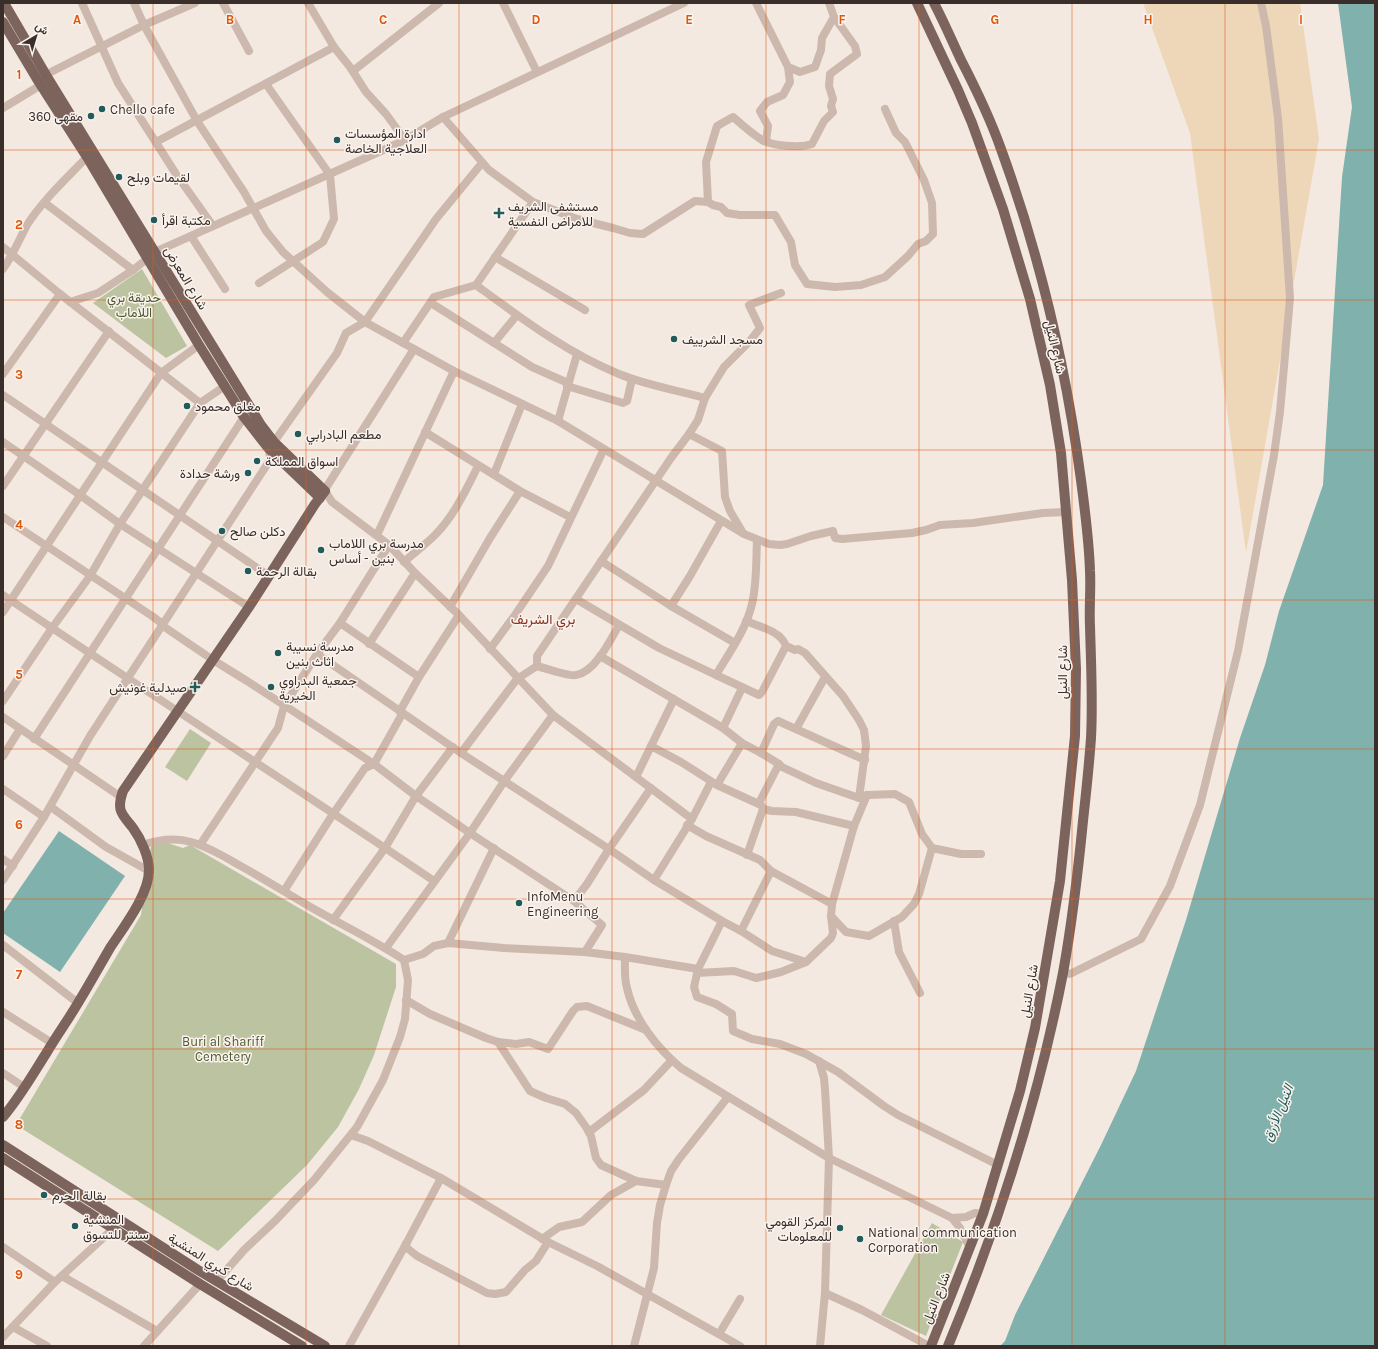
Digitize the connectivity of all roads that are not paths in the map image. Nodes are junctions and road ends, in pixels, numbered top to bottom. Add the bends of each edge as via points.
1 (4, 3) edge
2 (82, 3) edge
3 (134, 3) edge
4 (195, 3) edge
5 (223, 3) edge
6 (308, 3) edge
7 (439, 3) edge
8 (503, 3) edge
9 (684, 3) edge
10 (756, 3) edge
11 (829, 3) edge
12 (917, 3) edge
13 (934, 3) edge
14 (1261, 3) edge
15 (834, 17) junction
16 (3, 22) edge
17 (144, 25) junction
18 (101, 47) junction
19 (334, 47) junction
20 (249, 51) dead end
21 (788, 67) junction
22 (353, 71) junction
23 (537, 72) junction
24 (41, 79) junction
25 (266, 84) junction
26 (3, 108) edge
27 (885, 109) dead end
28 (443, 117) junction
29 (197, 121) junction
30 (405, 140) junction
31 (764, 141) junction
32 (156, 142) junction
33 (87, 157) junction
34 (482, 163) junction
35 (330, 175) junction
36 (533, 202) junction
37 (708, 202) junction
38 (44, 203) junction
39 (254, 208) junction
40 (212, 226) junction
41 (191, 236) junction
42 (3, 247) edge
43 (13, 255) junction
44 (154, 256) junction
45 (495, 257) junction
46 (292, 261) junction
47 (3, 269) edge
48 (133, 270) junction
49 (259, 283) dead end
50 (476, 285) junction
51 (225, 290) dead end
52 (781, 293) dead end
53 (60, 294) junction
54 (70, 302) junction
55 (431, 303) junction
56 (585, 310) dead end
57 (517, 315) junction
58 (365, 322) junction
59 (108, 331) junction
60 (403, 343) junction
61 (494, 343) junction
62 (199, 345) junction
63 (414, 349) junction
64 (577, 354) junction
65 (454, 370) junction
66 (161, 373) junction
67 (3, 374) edge
68 (632, 379) junction
69 (568, 384) junction
70 (225, 386) junction
71 (3, 395) edge
72 (704, 398) junction
73 (200, 403) junction
74 (522, 404) junction
75 (244, 418) junction
76 (558, 421) junction
77 (45, 424) junction
78 (425, 432) junction
79 (689, 434) junction
80 (3, 442) edge
81 (272, 445) junction
82 (604, 449) junction
83 (24, 456) junction
84 (102, 462) junction
85 (478, 466) junction
86 (494, 474) junction
87 (656, 481) junction
88 (3, 486) edge
89 (143, 490) junction
90 (520, 491) junction
91 (323, 494) junction
92 (80, 495) junction
93 (1066, 512) junction
94 (181, 516) junction
95 (3, 517) edge
96 (570, 517) junction
97 (722, 521) junction
98 (120, 524) junction
99 (744, 534) junction
100 (377, 535) junction
101 (217, 540) junction
102 (757, 540) junction
103 (389, 545) junction
104 (47, 546) junction
105 (159, 550) junction
106 (601, 561) junction
107 (404, 562) junction
108 (196, 572) junction
109 (415, 573) junction
110 (90, 576) junction
111 (269, 576) junction
112 (1090, 578) junction
113 (1072, 580) junction
114 (3, 595) edge
115 (576, 599) junction
116 (10, 600) junction
117 (126, 600) junction
118 (1073, 602) junction
119 (1090, 602) junction
120 (671, 606) junction
121 (249, 607) junction
122 (450, 607) junction
123 (3, 612) edge
124 (458, 615) junction
125 (746, 621) junction
126 (340, 623) junction
127 (619, 625) junction
128 (162, 626) junction
129 (52, 628) junction
130 (369, 644) junction
131 (735, 644) junction
132 (786, 646) junction
133 (490, 649) junction
134 (90, 654) junction
135 (316, 654) junction
136 (600, 656) junction
137 (213, 660) junction
138 (537, 666) junction
139 (716, 675) junction
140 (419, 677) junction
141 (825, 677) junction
142 (128, 678) junction
143 (517, 679) junction
144 (742, 688) junction
145 (674, 699) junction
146 (3, 702) edge
147 (284, 706) junction
148 (400, 711) junction
149 (177, 712) junction
150 (553, 715) junction
151 (3, 717) edge
152 (722, 728) junction
153 (20, 729) junction
154 (796, 729) junction
155 (34, 739) junction
156 (742, 744) junction
157 (651, 746) junction
158 (453, 747) junction
159 (461, 753) junction
160 (760, 753) junction
161 (3, 756) edge
162 (865, 760) junction
163 (255, 761) junction
164 (143, 763) junction
165 (374, 764) junction
166 (779, 764) junction
167 (73, 766) junction
168 (636, 777) junction
169 (504, 780) junction
170 (714, 783) junction
171 (651, 788) junction
172 (3, 789) edge
173 (868, 795) junction
174 (416, 796) junction
175 (121, 798) junction
176 (859, 798) junction
177 (761, 806) junction
178 (51, 807) junction
179 (333, 814) junction
180 (44, 817) junction
181 (689, 822) junction
182 (854, 826) junction
183 (134, 829) junction
184 (470, 833) junction
185 (142, 845) junction
186 (200, 845) junction
187 (385, 848) junction
188 (494, 848) junction
189 (932, 848) junction
190 (609, 849) junction
191 (981, 854) dead end
192 (747, 855) junction
193 (3, 859) edge
194 (13, 866) junction
195 (149, 871) junction
196 (770, 871) junction
197 (3, 880) edge
198 (654, 880) junction
199 (434, 881) junction
200 (1060, 881) junction
201 (1076, 887) junction
202 (284, 891) junction
203 (574, 901) junction
204 (832, 904) junction
205 (1056, 910) junction
206 (1072, 914) junction
207 (831, 916) junction
208 (333, 920) junction
209 (722, 921) junction
210 (894, 921) junction
211 (741, 931) junction
212 (448, 942) junction
213 (3, 945) edge
214 (386, 948) junction
215 (585, 952) junction
216 (625, 957) junction
217 (404, 960) junction
218 (806, 962) junction
219 (698, 971) junction
220 (1063, 972) junction
221 (920, 993) dead end
222 (406, 1000) junction
223 (78, 1003) junction
224 (3, 1012) edge
225 (646, 1030) junction
226 (498, 1042) junction
227 (52, 1044) junction
228 (672, 1060) junction
229 (819, 1061) junction
230 (3, 1073) edge
231 (24, 1088) junction
232 (728, 1097) junction
233 (3, 1117) edge
234 (589, 1132) junction
235 (351, 1135) junction
236 (3, 1145) edge
237 (3, 1158) edge
238 (829, 1158) junction
239 (998, 1165) junction
240 (441, 1178) junction
241 (636, 1181) junction
242 (666, 1185) junction
243 (983, 1214) junction
244 (952, 1218) junction
245 (114, 1228) junction
246 (545, 1241) junction
247 (406, 1244) junction
248 (3, 1247) edge
249 (970, 1248) junction
250 (62, 1276) junction
251 (217, 1281) junction
252 (55, 1282) junction
253 (200, 1284) junction
254 (825, 1292) junction
255 (646, 1294) junction
256 (740, 1299) dead end
257 (13, 1327) junction
258 (157, 1331) junction
259 (719, 1334) junction
260 (4, 1335) edge
261 (47, 1346) edge
262 (144, 1346) edge
263 (302, 1346) edge
264 (326, 1346) edge
265 (350, 1346) edge
266 (634, 1346) edge
267 (740, 1346) edge
268 (820, 1346) edge
269 (930, 1346) edge
270 (948, 1346) edge

1 - 24 main road, شارع المعرض
2 - 18 street
3 - 17 street
4 - 17 street
5 - 20 street
6 - 19 street
7 - 22 street
8 - 23 street
9 - 23 street
10 - 21 street
11 - 15 street
12 - 93 main road, شارع النيل via 972,123 1019,258 1050,385 1061,453
13 - 112 main road, شارع النيل via 987,112 1035,253 1067,394 1082,494
14 - 220 street via 1278,118 1290,298 1275,448 1238,652 1200,805 1170,886 1141,939 1070,974
15 - 21 street via 822,38 815,67 800,72
15 - 31 street via 855,46 857,54 830,74 833,112 824,121 812,144 782,146
16 - 24 main road, شارع المعرض
17 - 18 street
17 - 29 street
18 - 24 street
18 - 32 street via 118,83
19 - 22 street
19 - 25 street
21 - 31 street via 790,82 783,95 767,102 760,111 768,126
22 - 30 street via 366,92
23 - 28 street
24 - 26 street
24 - 33 main road, شارع المعرض
24 - 44 main road, شارع المعرض
25 - 29 street
25 - 35 street
27 - 37 street via 924,180 932,203 933,234 918,244 885,277 861,285 835,287 807,284 795,265 791,242 775,215 727,213 721,207
28 - 30 street
28 - 34 street
29 - 32 street
29 - 39 street
30 - 35 street
31 - 37 street via 733,117 717,126 706,162
32 - 40 street
33 - 38 street
33 - 44 main road, شارع المعرض
34 - 36 street
34 - 58 street via 436,219
35 - 39 street
35 - 46 street via 334,219 323,242
36 - 37 street via 577,220 643,234 695,201
36 - 45 street
38 - 43 street via 28,225
38 - 48 street
39 - 40 street
39 - 46 street via 266,231
40 - 41 street
41 - 44 street
41 - 51 street
42 - 43 street
43 - 47 street
43 - 53 street
44 - 48 street
44 - 62 main road, شارع المعرض via 156,271
44 - 81 main road, شارع المعرض via 262,425
45 - 50 street
45 - 56 street
46 - 49 street
46 - 58 street
48 - 54 street via 98,293
50 - 55 street via 441,295 434,298
50 - 57 street
52 - 72 street via 749,305 760,328 724,367
53 - 54 street
53 - 67 street
54 - 59 street
55 - 60 street
55 - 61 street
57 - 61 street
57 - 64 street
58 - 60 street
58 - 81 street via 346,333 337,353
59 - 66 street
59 - 77 street
60 - 63 street
61 - 69 street via 532,368
62 - 66 street
62 - 70 main road, شارع المعرض
63 - 65 street
63 - 91 street
64 - 68 street
64 - 69 street
65 - 74 street
65 - 78 street
66 - 73 street
66 - 84 street
68 - 69 street via 627,401 623,403
68 - 72 street
69 - 76 street
70 - 73 street
70 - 75 main road, شارع المعرض
71 - 77 street
72 - 79 street via 700,414
73 - 89 street
74 - 76 street
74 - 86 street
75 - 81 main road, شارع المعرض
75 - 94 street
76 - 82 street
77 - 83 street
77 - 84 street
78 - 85 street
78 - 100 street
79 - 87 street
79 - 99 street via 722,452 725,497
80 - 83 street
81 - 91 main road, شارع المعرض
81 - 101 street via 270,460
82 - 87 street
82 - 96 street
83 - 88 street
83 - 92 street
84 - 89 street
84 - 92 street
85 - 86 street
85 - 107 street via 447,521
86 - 90 street
87 - 97 street
87 - 106 street
89 - 94 street
89 - 98 street
90 - 96 street
90 - 122 street
91 - 100 street
91 - 111 main road
92 - 98 street
92 - 104 street
93 - 102 street via 940,525 912,533 842,539 835,538 833,532 780,545
93 - 113 main road, شارع النيل
94 - 101 street
94 - 105 street
95 - 104 street
96 - 133 street via 548,566
97 - 99 street
97 - 120 street
98 - 105 street
98 - 110 street
99 - 102 street
100 - 103 street
101 - 108 street
101 - 111 street
102 - 125 street via 755,591
103 - 107 street
103 - 126 street
104 - 110 street
104 - 116 street
105 - 108 street
105 - 117 street
106 - 115 street
106 - 120 street
107 - 109 street
108 - 121 street
108 - 128 street
109 - 122 street
109 - 130 street
110 - 117 street
110 - 129 street
111 - 121 main road
112 - 113 main road
112 - 119 main road, شارع النيل
113 - 118 main road, شارع النيل
114 - 116 street
115 - 127 street
115 - 138 street via 537,656
116 - 123 street
116 - 129 street
117 - 128 street via 160,622
117 - 134 street
118 - 119 main road via 1081,598
118 - 200 main road, شارع النيل via 1075,736
119 - 201 main road, شارع النيل via 1091,736
120 - 131 street
121 - 137 main road
122 - 124 street
124 - 133 street
124 - 140 street
125 - 131 street
125 - 132 street via 772,632 784,640
126 - 130 street
126 - 135 street
127 - 136 street
127 - 139 street via 659,648
128 - 137 street
128 - 142 street
129 - 134 street
129 - 146 street
130 - 140 street
131 - 139 street
132 - 141 street via 800,650 812,660
132 - 144 street via 761,694 757,695
133 - 143 street
134 - 142 street
134 - 155 street
135 - 147 street
135 - 148 street
136 - 138 street via 586,671 575,676
136 - 145 street
137 - 147 street
137 - 149 main road
138 - 143 street
139 - 144 street
140 - 148 street
141 - 154 street
141 - 162 street via 843,696 864,730
142 - 149 street
142 - 167 street
143 - 150 street
143 - 159 street
144 - 152 street
145 - 152 street
145 - 157 street
147 - 163 street via 278,728
147 - 165 street
148 - 158 street
148 - 165 street via 401,716
149 - 163 street
149 - 164 main road
150 - 168 street
150 - 169 street
151 - 153 street
152 - 156 street
153 - 155 street
153 - 161 street
154 - 160 street via 778,721 774,724
154 - 162 street
155 - 167 street
156 - 160 street
156 - 170 street
157 - 168 street
157 - 170 street
158 - 159 street
158 - 174 street
159 - 169 street
160 - 166 street
162 - 176 street
163 - 179 street
163 - 186 street
164 - 175 main road via 136,770
164 - 183 main road via 140,776 126,804
165 - 174 street
165 - 179 street via 365,768
166 - 176 street via 797,774
166 - 177 street
167 - 175 street
167 - 178 street
168 - 171 street
169 - 184 street
169 - 190 street
170 - 177 street
170 - 181 street
171 - 181 street
171 - 190 street
172 - 180 street
173 - 176 street
173 - 182 street
173 - 189 street via 895,794 909,802 922,834
174 - 184 street
174 - 187 street
175 - 183 main road via 120,811
177 - 182 street via 772,811 796,812
177 - 192 street
178 - 180 street
178 - 195 street via 106,847
179 - 187 street
179 - 202 street
180 - 194 street
181 - 192 street via 706,836
181 - 198 street
182 - 204 street
183 - 185 main road
184 - 188 street
184 - 199 street
185 - 186 street via 162,840 189,841
185 - 195 main road
186 - 202 street via 206,846
187 - 199 street
187 - 208 street
188 - 203 street
188 - 212 street
189 - 191 street via 961,854
189 - 210 street via 914,904 902,917
190 - 198 street
190 - 203 street
192 - 196 street via 760,860
193 - 194 street
194 - 197 street
195 - 223 main road via 142,896
196 - 204 street
196 - 211 street
198 - 209 street
199 - 214 street
200 - 201 main road via 1065,887
200 - 205 main road, شارع النيل
201 - 206 main road, شارع النيل
202 - 208 street
203 - 215 street via 602,925
204 - 207 street
205 - 206 main road via 1067,909
205 - 239 main road, شارع النيل via 1035,1028
206 - 220 main road, شارع النيل
207 - 210 street via 846,932 869,936
207 - 218 street via 832,938
208 - 214 street
209 - 211 street
209 - 219 street
210 - 221 street via 899,952
211 - 218 street via 772,951
212 - 215 street
212 - 217 street
213 - 223 street
214 - 217 street
215 - 216 street
216 - 219 street
216 - 225 street via 626,987
217 - 222 street via 408,980
218 - 219 street via 756,978 734,971
219 - 229 street via 694,987 697,997 716,1004 732,1014 733,1031 752,1039 793,1048
220 - 270 main road, شارع النيل via 1036,1089 1012,1175 990,1240
222 - 226 street via 430,1014
222 - 235 street via 405,1019 400,1036 382,1080
223 - 227 main road
224 - 227 street
225 - 226 street via 587,1006 577,1007 573,1011 548,1049 529,1042
225 - 228 street
226 - 234 street via 530,1091 565,1104 576,1113
227 - 231 main road
228 - 232 street
228 - 234 street via 644,1090
229 - 238 street via 824,1078
229 - 239 street via 898,1115
230 - 231 street
231 - 233 main road
232 - 238 street
232 - 242 street via 679,1159
234 - 241 street via 600,1165
235 - 240 street
235 - 251 street via 314,1180
236 - 251 main road, شارع كبري المنشية
237 - 245 main road, شارع كبري المنشية
238 - 244 street
238 - 254 street
239 - 243 main road, شارع النيل
240 - 246 street
240 - 247 street
241 - 242 street
241 - 246 street via 611,1195 582,1222 559,1227
242 - 255 street via 657,1223 654,1268
243 - 244 street via 975,1213
243 - 249 main road, شارع النيل
244 - 249 street
245 - 250 street
245 - 253 main road, شارع كبري المنشية
246 - 247 street via 536,1261 506,1292 495,1294 487,1293 417,1256
246 - 255 street via 597,1266
247 - 265 street
248 - 252 street
249 - 269 main road, شارع النيل
250 - 252 street
250 - 258 street
251 - 264 main road, شارع كبري المنشية
252 - 257 street
253 - 258 street
253 - 263 main road, شارع كبري المنشية
254 - 268 street
254 - 269 street
255 - 259 street
255 - 266 street
256 - 259 street
257 - 260 street
257 - 261 street
258 - 262 street
259 - 267 street

